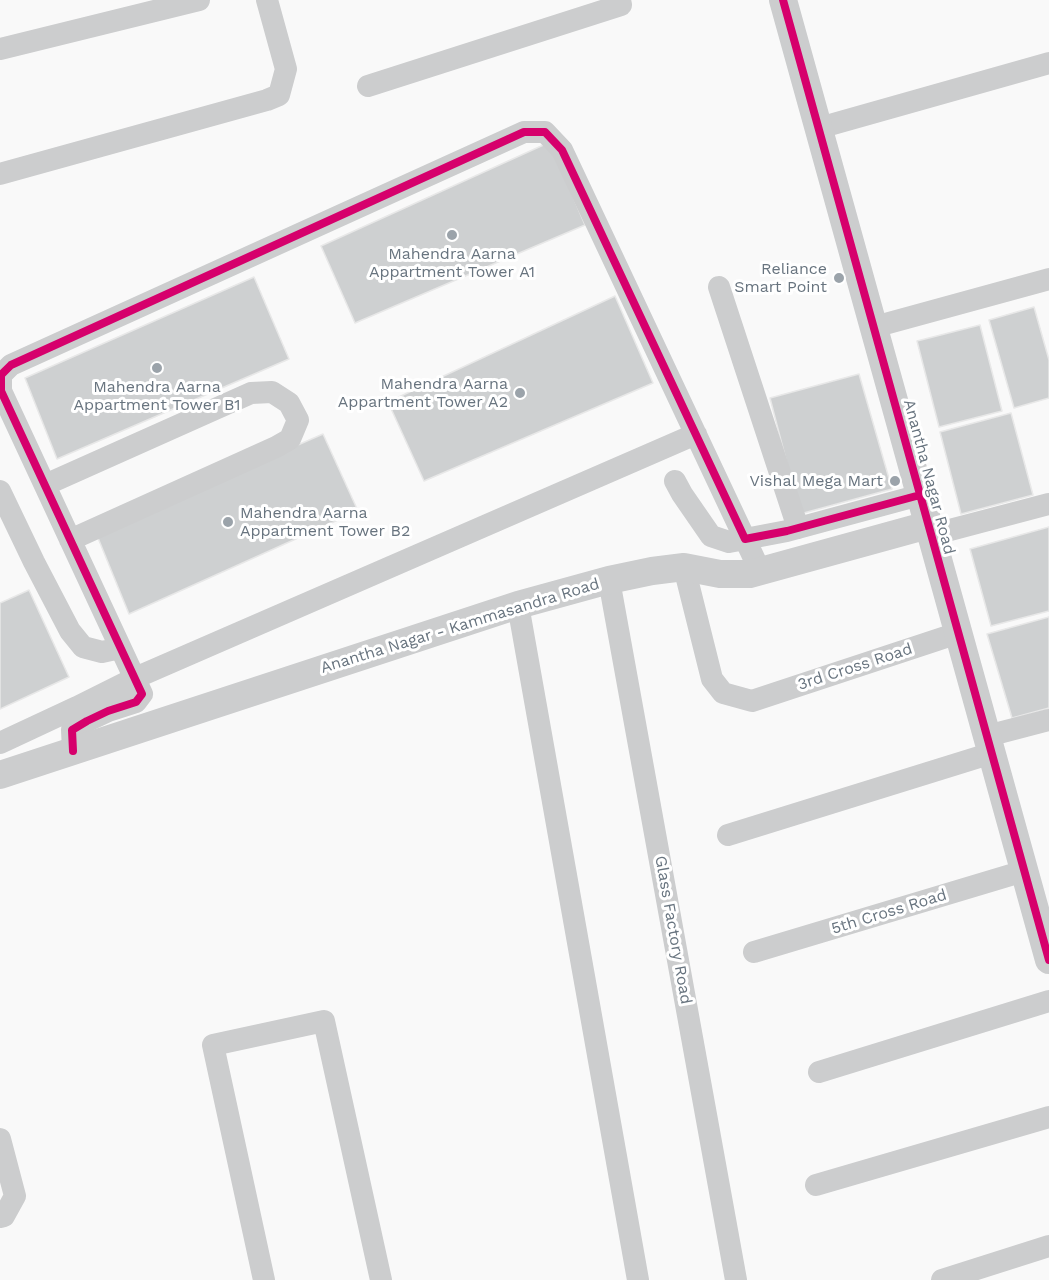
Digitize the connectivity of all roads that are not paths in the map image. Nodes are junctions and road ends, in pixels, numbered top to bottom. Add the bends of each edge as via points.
1 (200, 0) edge
2 (267, 0) edge
3 (620, 0) edge
4 (783, 0) edge
5 (0, 49) edge
6 (1049, 63) edge
7 (368, 86) dead end
8 (819, 128) junction
9 (0, 174) edge
10 (1049, 279) edge
11 (719, 287) dead end
12 (874, 327) junction
13 (696, 434) junction
14 (675, 480) dead end
15 (45, 485) junction
16 (0, 491) edge
17 (920, 495) junction
18 (1049, 504) edge
19 (798, 528) junction
20 (930, 530) junction
21 (745, 539) junction
22 (70, 540) junction
23 (684, 567) junction
24 (760, 571) junction
25 (609, 580) junction
26 (518, 606) junction
27 (958, 633) junction
28 (120, 648) junction
29 (135, 678) junction
30 (1049, 720) edge
31 (0, 743) edge
32 (989, 745) junction
33 (73, 751) junction
34 (0, 775) edge
35 (728, 835) dead end
36 (1024, 871) junction
37 (1048, 950) edge
38 (754, 952) dead end
39 (1049, 1000) edge
40 (819, 1072) dead end
41 (1049, 1117) edge
42 (0, 1139) edge
43 (816, 1185) dead end
44 (0, 1217) edge
45 (1049, 1246) edge
46 (264, 1280) edge
47 (381, 1280) edge
48 (639, 1280) edge
49 (736, 1280) edge
50 (942, 1280) edge

1 - 5 street
2 - 9 street via 286,69 279,94
3 - 7 street via 621,5
4 - 8 street, Anantha Nagar Road
6 - 8 street
8 - 12 street, Anantha Nagar Road
10 - 12 street
11 - 19 street
12 - 17 street, Anantha Nagar Road
13 - 15 street via 562,150 545,132 525,132 11,365 1,375 1,391
13 - 21 street
13 - 29 street
14 - 21 street via 711,536 729,542
15 - 22 street
15 - 22 street via 251,393 272,393 289,403 298,420 290,439 276,447
16 - 28 street via 70,631 83,647 102,651
17 - 19 street
17 - 20 street, Anantha Nagar Road
18 - 20 street
19 - 21 street
20 - 24 street, Anantha Nagar - Kammasandra Road
20 - 27 street, Anantha Nagar Road
21 - 24 street
22 - 28 street
23 - 24 street, Anantha Nagar - Kammasandra Road via 720,574
23 - 25 street, Anantha Nagar - Kammasandra Road
23 - 27 street, 3rd Cross Road via 712,679 723,693 752,701
25 - 26 street, Anantha Nagar - Kammasandra Road
25 - 49 street, Glass Factory Road
26 - 33 street, Anantha Nagar - Kammasandra Road
26 - 48 street
27 - 32 street, Anantha Nagar Road
28 - 29 street
29 - 31 street
29 - 33 street via 142,694 136,702 72,730
30 - 32 street
32 - 35 street
32 - 36 street, Anantha Nagar Road
33 - 34 street, Anantha Nagar - Kammasandra Road
36 - 37 street, Anantha Nagar Road
36 - 38 street, 5th Cross Road
39 - 40 street
41 - 43 street
42 - 44 street via 15,1196
45 - 50 street
46 - 47 street via 213,1045 324,1021

